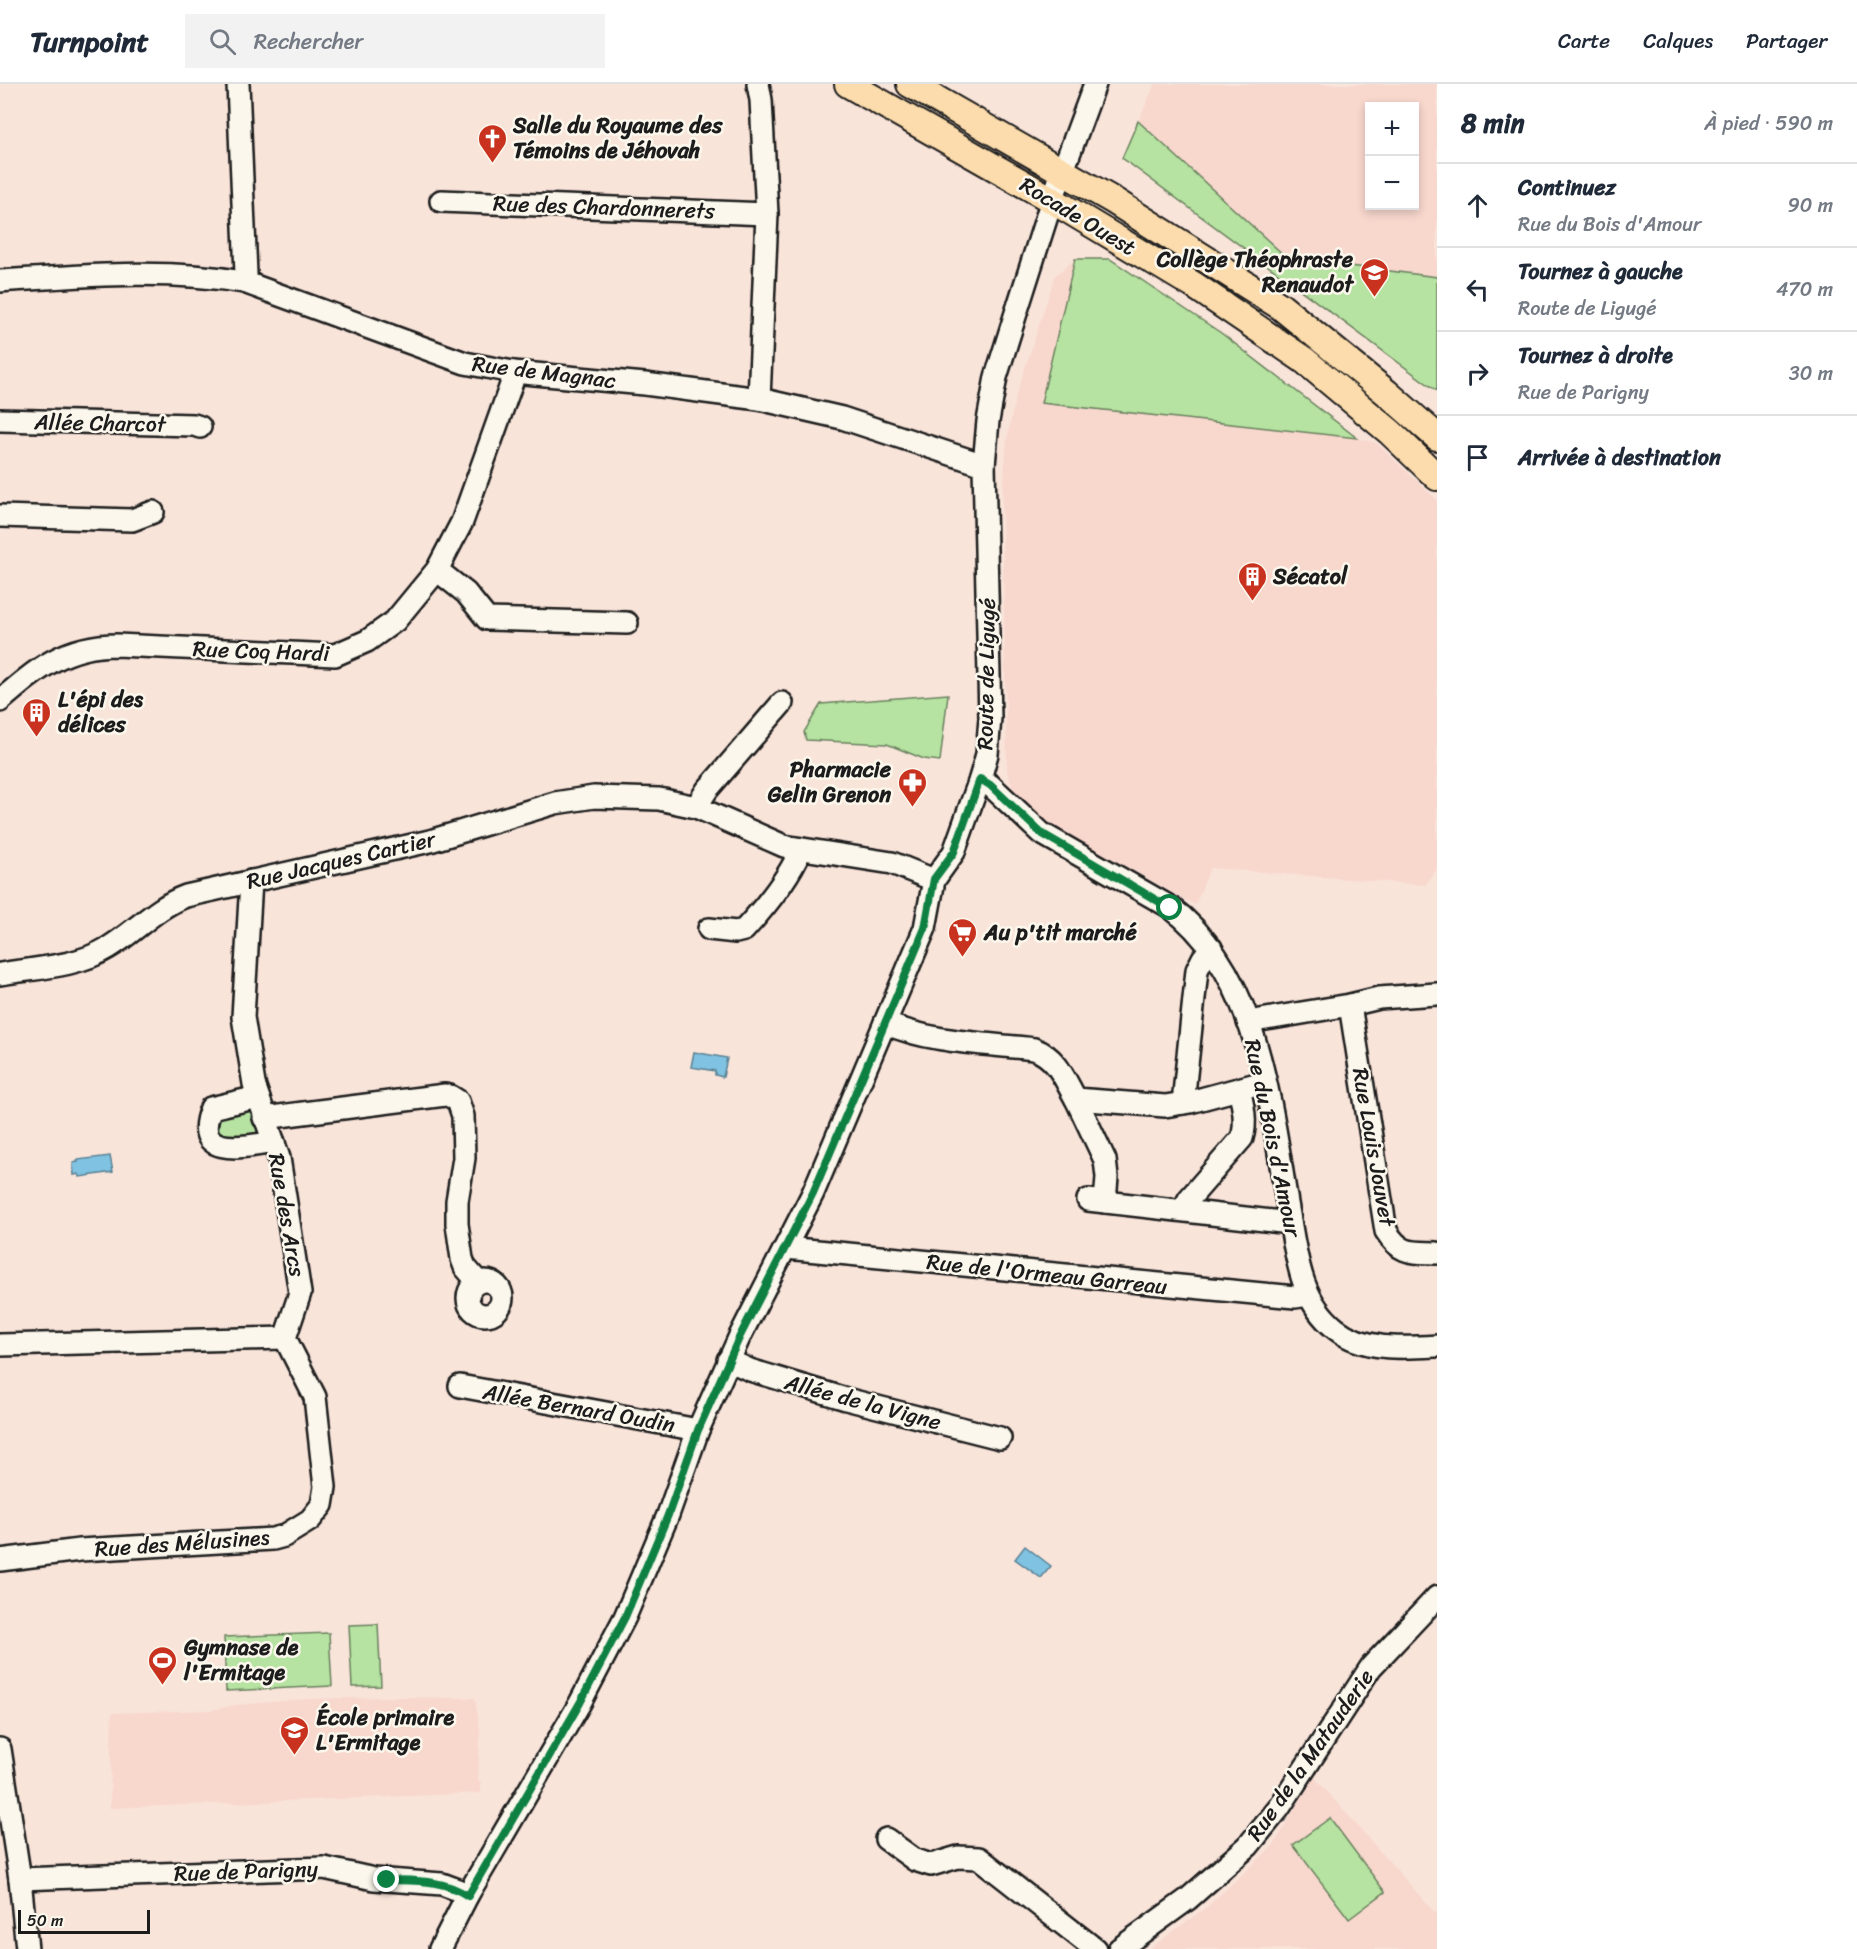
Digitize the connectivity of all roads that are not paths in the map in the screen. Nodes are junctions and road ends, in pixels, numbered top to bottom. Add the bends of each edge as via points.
1 (238, 84) edge
2 (758, 84) edge
3 (848, 84) edge
4 (875, 84) edge
5 (910, 84) edge
6 (1095, 84) edge
7 (1058, 185) junction
8 (441, 201) dead end
9 (767, 214) junction
10 (0, 281) edge
11 (244, 282) junction
12 (513, 372) junction
13 (759, 399) junction
14 (0, 420) edge
15 (200, 427) dead end
16 (1437, 437) edge
17 (984, 465) junction
18 (1437, 477) edge
19 (153, 512) dead end
20 (0, 516) edge
21 (437, 570) junction
22 (627, 624) dead end
23 (0, 701) edge
24 (783, 703) dead end
25 (980, 779) junction
26 (696, 807) junction
27 (801, 849) junction
28 (934, 879) junction
29 (251, 881) junction
30 (709, 929) dead end
31 (1211, 948) junction
32 (0, 974) edge
33 (1437, 994) edge
34 (1350, 1005) junction
35 (1248, 1022) junction
36 (885, 1023) junction
37 (1264, 1082) junction
38 (1239, 1089) junction
39 (258, 1097) junction
40 (1076, 1099) junction
41 (1184, 1103) junction
42 (264, 1118) junction
43 (274, 1142) junction
44 (1183, 1210) junction
45 (1290, 1223) junction
46 (786, 1248) junction
47 (1437, 1253) edge
48 (478, 1282) dead end
49 (1308, 1295) junction
50 (285, 1338) junction
51 (0, 1345) edge
52 (1437, 1346) edge
53 (729, 1360) junction
54 (460, 1386) dead end
55 (698, 1430) junction
56 (1000, 1438) dead end
57 (0, 1560) edge
58 (1437, 1597) edge
59 (0, 1749) edge
60 (886, 1839) dead end
61 (20, 1879) junction
62 (468, 1896) junction
63 (27, 1949) edge
64 (440, 1949) edge
65 (1095, 1949) edge
66 (1119, 1949) edge

1 - 11 street
2 - 9 street
3 - 7 main road, Rocade Ouest
4 - 7 main road
5 - 7 main road, Rocade Ouest
6 - 7 street, Route de Ligugé
7 - 16 main road via 1197,264 1222,267 1280,306
7 - 17 street, Route de Ligugé via 996,377
7 - 18 main road, Rocade Ouest via 1304,360
8 - 9 street, Rue des Chardonnerets
9 - 13 street
10 - 11 street, Rue de Magnac via 163,274
11 - 12 street, Rue de Magnac via 465,363
12 - 13 street, Rue de Magnac
12 - 21 street, Rue Coq Hardi via 462,522
13 - 17 street, Rue de Magnac via 842,418
14 - 15 street, Allée Charcot
17 - 25 street, Route de Ligugé via 990,718
19 - 20 street via 132,520
21 - 22 street via 466,593 487,619
21 - 23 street, Rue Coq Hardi via 395,621 367,641 335,656 98,646 50,661
24 - 26 street via 706,790
25 - 28 street, Route de Ligugé via 954,852
25 - 31 street, Rue du Bois d'Amour via 1041,833 1188,921
26 - 27 street, Rue Jacques Cartier via 784,846
26 - 29 street, Rue Jacques Cartier via 659,799 621,797 562,801 430,841
27 - 28 street, Rue Jacques Cartier via 892,863
27 - 30 street via 783,880 744,930
28 - 36 street, Route de Ligugé via 925,928
29 - 32 street, Rue Jacques Cartier via 171,902 97,954
29 - 39 street, Rue des Arcs via 243,1017
31 - 35 street, Rue du Bois d'Amour via 1229,977
31 - 41 street via 1197,970
33 - 34 street via 1378,998
34 - 35 street
34 - 47 street, Rue Louis Jouvet via 1386,1231 1394,1244 1409,1252
35 - 37 street, Rue du Bois d'Amour
36 - 40 street via 928,1037 1047,1053
36 - 46 street, Route de Ligugé
37 - 38 street
37 - 45 street, Rue du Bois d'Amour
38 - 41 street
38 - 44 street via 1245,1129 1242,1138
39 - 42 street, Rue des Arcs
39 - 43 street via 211,1108 206,1122 208,1135 216,1145 225,1148
40 - 41 street via 1165,1106
40 - 44 street via 1105,1160 1107,1177 1096,1201
42 - 43 street, Rue des Arcs
42 - 48 street via 445,1095 458,1101 463,1116 464,1148 457,1224 462,1259
43 - 50 street, Rue des Arcs via 300,1293
44 - 45 street
45 - 49 street, Rue du Bois d'Amour
46 - 49 street, Rue de l'Ormeau Garreau via 1295,1298
46 - 53 street, Route de Ligugé
49 - 52 street, Rue du Bois d'Amour via 1337,1330 1359,1341 1378,1346
50 - 51 street
50 - 57 street, Rue des Mélusines via 315,1397 325,1487 322,1505 310,1520 273,1539 80,1550
53 - 55 street, Route de Ligugé
53 - 56 street, Allée de la Vigne via 846,1399
54 - 55 street, Allée Bernard Oudin
55 - 62 street, Route de Ligugé via 625,1617
58 - 66 street, Rue de la Matauderie via 1371,1667 1279,1808 1248,1846 1188,1899
59 - 61 street
60 - 65 street via 915,1860 931,1865 958,1857 979,1858
61 - 62 street, Rue de Parigny via 324,1868 374,1878 442,1884
61 - 63 street
62 - 64 street, Route de Ligugé

